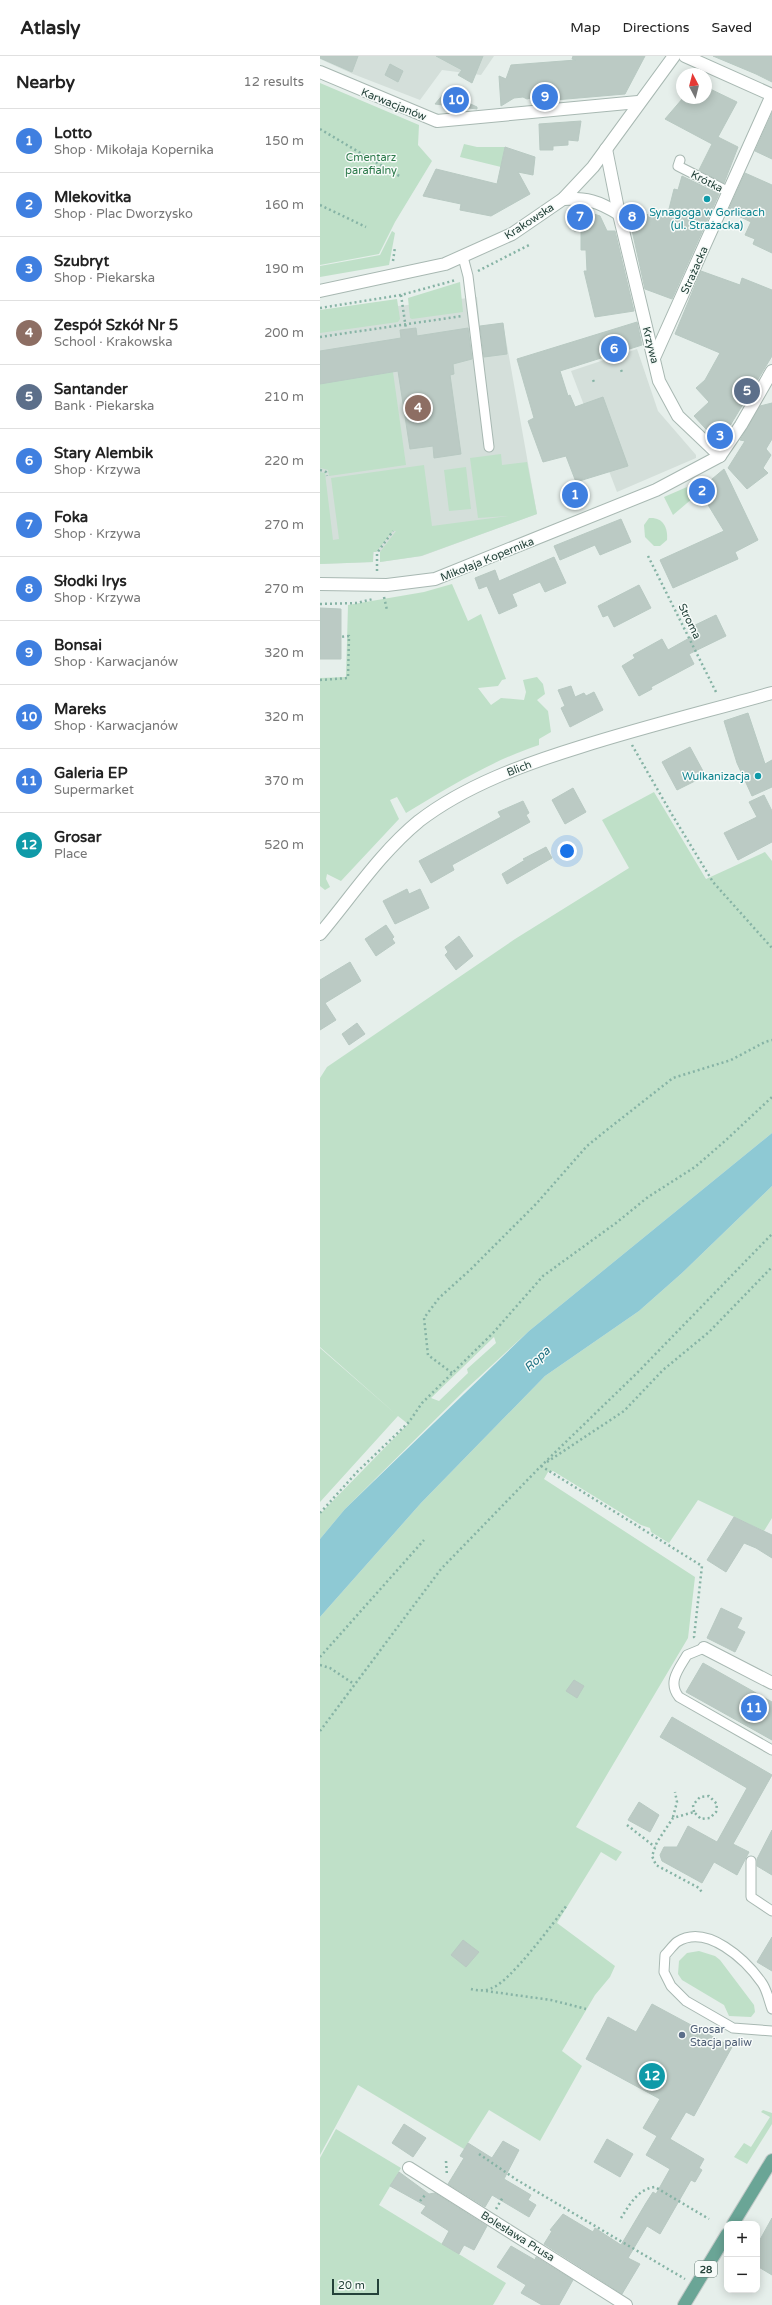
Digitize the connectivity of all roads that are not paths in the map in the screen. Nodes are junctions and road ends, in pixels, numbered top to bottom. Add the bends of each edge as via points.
1 (674, 56) edge
2 (685, 56) edge
3 (320, 72) edge
4 (772, 95) edge
5 (638, 102) junction
6 (606, 149) junction
7 (680, 160) dead end
8 (729, 192) junction
9 (563, 199) junction
10 (619, 214) junction
11 (463, 257) junction
12 (320, 291) edge
13 (654, 358) junction
14 (772, 371) edge
15 (769, 386) edge
16 (489, 447) dead end
17 (720, 456) junction
18 (320, 584) edge
19 (772, 693) edge
20 (320, 934) edge
21 (704, 1648) joint
22 (772, 1683) edge
23 (772, 1750) edge
24 (751, 1861) dead end
25 (772, 1911) edge
26 (772, 2009) edge
27 (772, 2031) edge
28 (771, 2163) edge
29 (408, 2168) dead end
30 (735, 2221) edge
31 (724, 2239) edge
32 (626, 2305) edge
33 (684, 2305) edge

1 - 5 street, Krakowska
2 - 4 street
3 - 5 street, Karwacjanów via 437,121
4 - 8 street, Strażacka
5 - 6 street, Krakowska
6 - 9 street, Krakowska
6 - 10 street, Krzywa
7 - 8 lane, Krótka via 678,166
8 - 13 street, Strażacka
9 - 10 street via 587,198
9 - 11 street, Krakowska via 512,234
10 - 13 street, Krzywa
11 - 12 street, Krakowska via 445,264
11 - 16 lane via 468,276
13 - 17 street, Krzywa via 659,381 678,416
14 - 15 street
15 - 17 street
17 - 18 street, Mikołaja Kopernika via 675,481 623,504 435,579 387,585
19 - 20 street, Blich via 625,732 514,769 468,791 420,821 392,845
21 - 22 street
21 - 23 lane via 687,1655 673,1681 674,1691 679,1697
24 - 25 lane via 751,1897
26 - 27 lane via 763,1983 739,1957 719,1942 697,1937 678,1942 665,1956 664,1972 671,1986 686,2001 734,2028
28 - 30 main road
29 - 32 street, Bolesława Prusa
31 - 33 main road, 28

